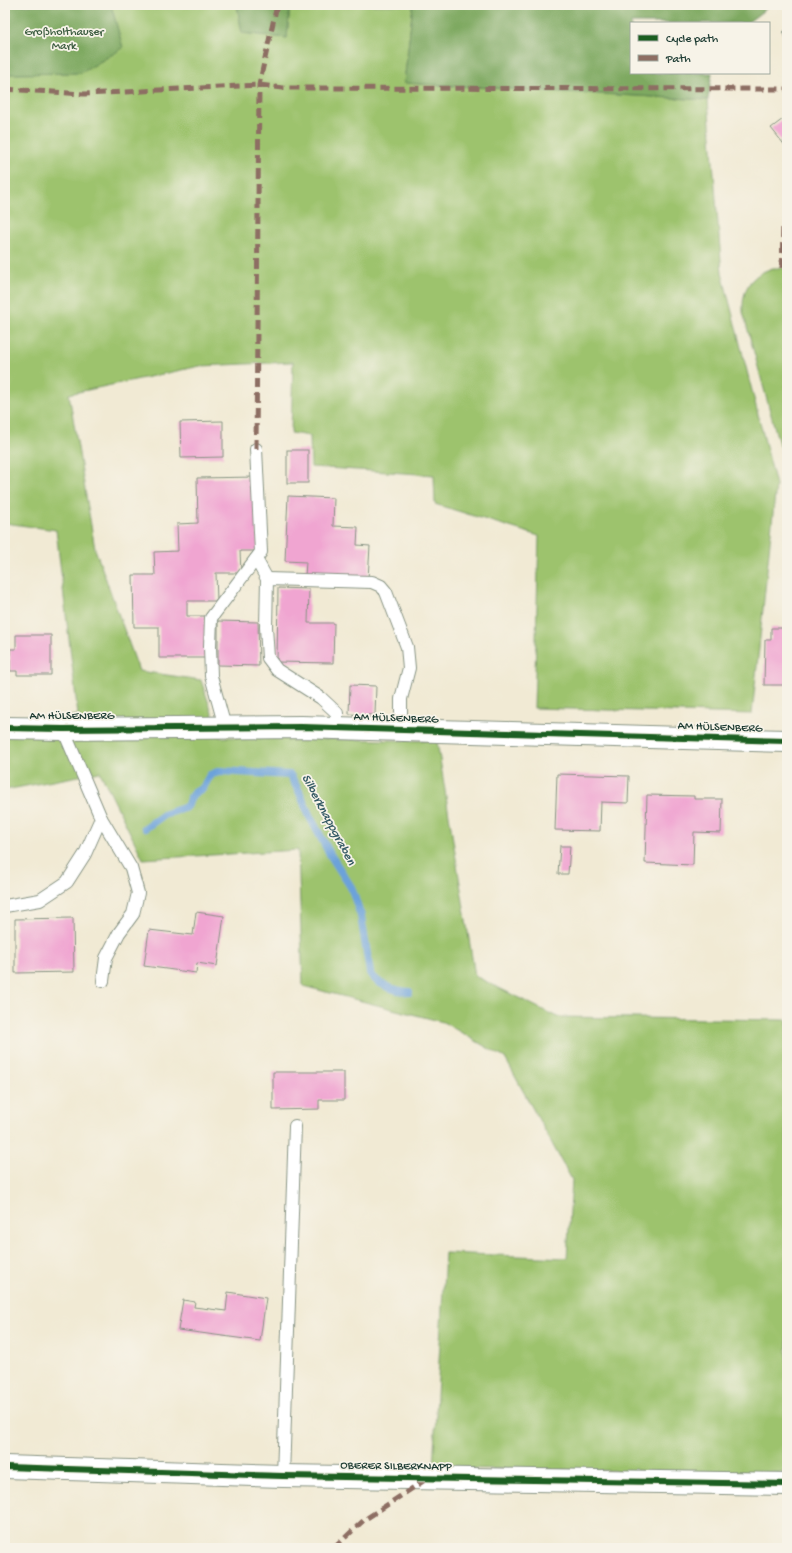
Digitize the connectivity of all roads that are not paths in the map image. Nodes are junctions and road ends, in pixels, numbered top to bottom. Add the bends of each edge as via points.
1 (256, 449) dead end
2 (256, 559) junction
3 (267, 579) junction
4 (225, 727) junction
5 (5, 728) edge
6 (337, 728) junction
7 (63, 729) junction
8 (401, 730) junction
9 (787, 741) edge
10 (101, 818) junction
11 (5, 906) edge
12 (103, 981) dead end
13 (295, 1126) dead end
14 (5, 1467) edge
15 (283, 1476) junction
16 (787, 1484) edge

1 - 2 lane via 261,552
2 - 3 lane
2 - 4 lane via 211,618 211,676
3 - 6 lane via 268,658 277,670 321,698 337,713
3 - 8 lane via 372,582 381,586 390,600 407,647 409,668 401,699
4 - 6 street, AM HÜLSENBERG
4 - 7 street, AM HÜLSENBERG
5 - 7 street, AM HÜLSENBERG
6 - 8 street, AM HÜLSENBERG
7 - 10 lane, AM HÜLSENBERG
8 - 9 street, AM HÜLSENBERG
10 - 11 lane via 85,854 67,882 40,900
10 - 12 lane, AM HÜLSENBERG via 131,868 138,893 133,914 106,958
13 - 15 lane
14 - 15 street, OBERER SILBERKNAPP
15 - 16 street, OBERER SILBERKNAPP

